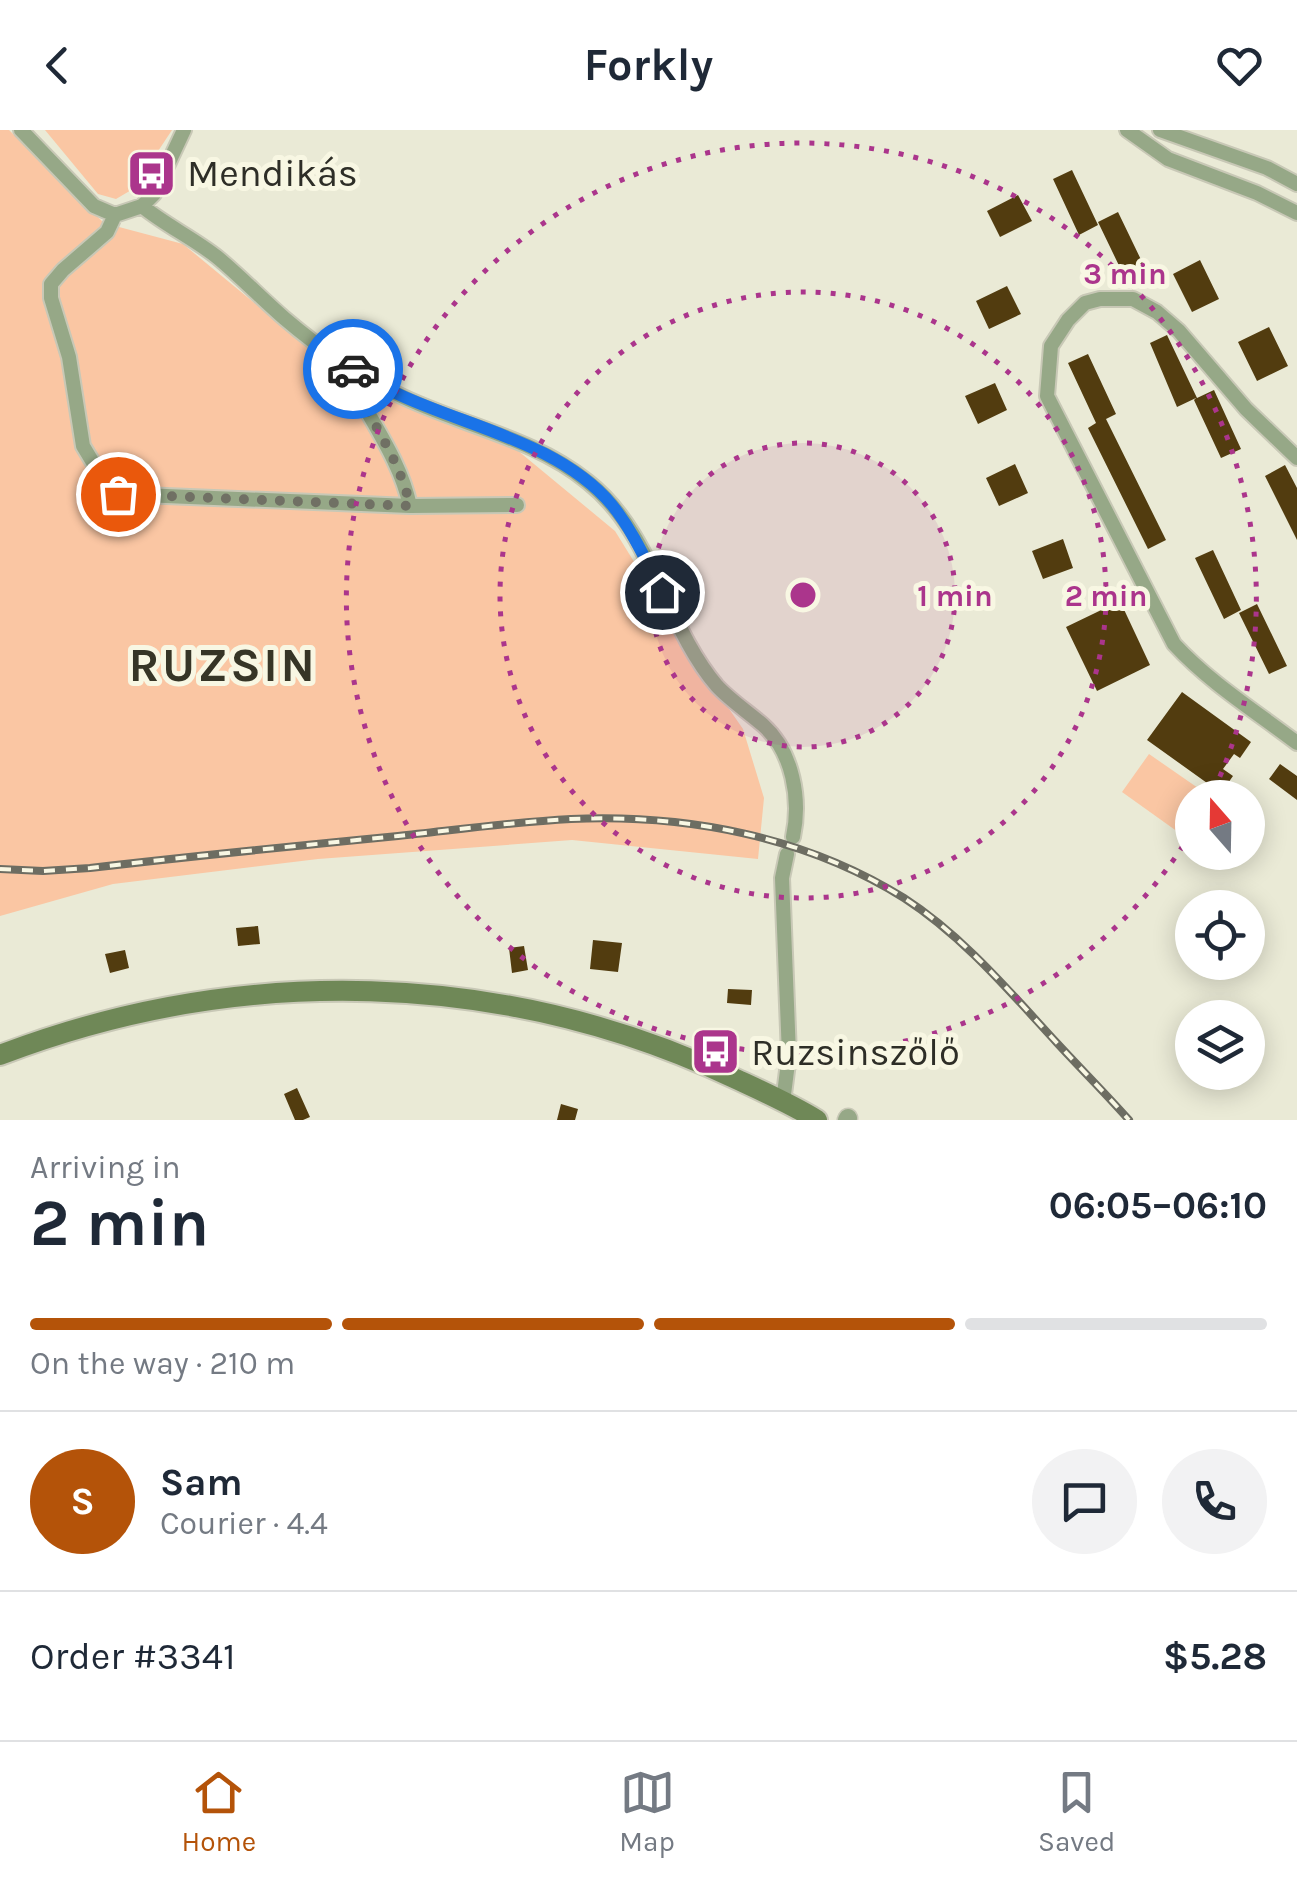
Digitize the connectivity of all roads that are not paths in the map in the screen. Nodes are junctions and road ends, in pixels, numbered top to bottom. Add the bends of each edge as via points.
1 (20, 130) edge
2 (184, 130) edge
3 (1128, 130) edge
4 (1160, 130) edge
5 (1297, 184) edge
6 (142, 206) junction
7 (1297, 214) edge
8 (115, 216) junction
9 (342, 362) junction
10 (1297, 458) edge
11 (517, 505) dead end
12 (410, 506) junction
13 (1297, 742) edge
14 (793, 837) dead end
15 (788, 854) dead end
16 (0, 1055) edge
17 (784, 1102) junction
18 (818, 1120) edge

1 - 8 street via 94,206
2 - 6 street
3 - 7 street via 1168,159
4 - 5 street
6 - 8 street
6 - 9 street via 218,258
8 - 12 street via 107,232 51,284 83,446 106,484 118,494
9 - 12 street
9 - 14 street via 398,394 546,454 612,505 691,647 718,686 768,728 783,753 796,786
10 - 13 street via 1178,331 1132,300 1085,303 1051,346 1048,396 1174,644
11 - 12 street
15 - 17 street via 782,878 789,1055
16 - 17 main road via 68,1030 213,1000 306,990 394,991 542,1012 622,1033
17 - 18 main road

